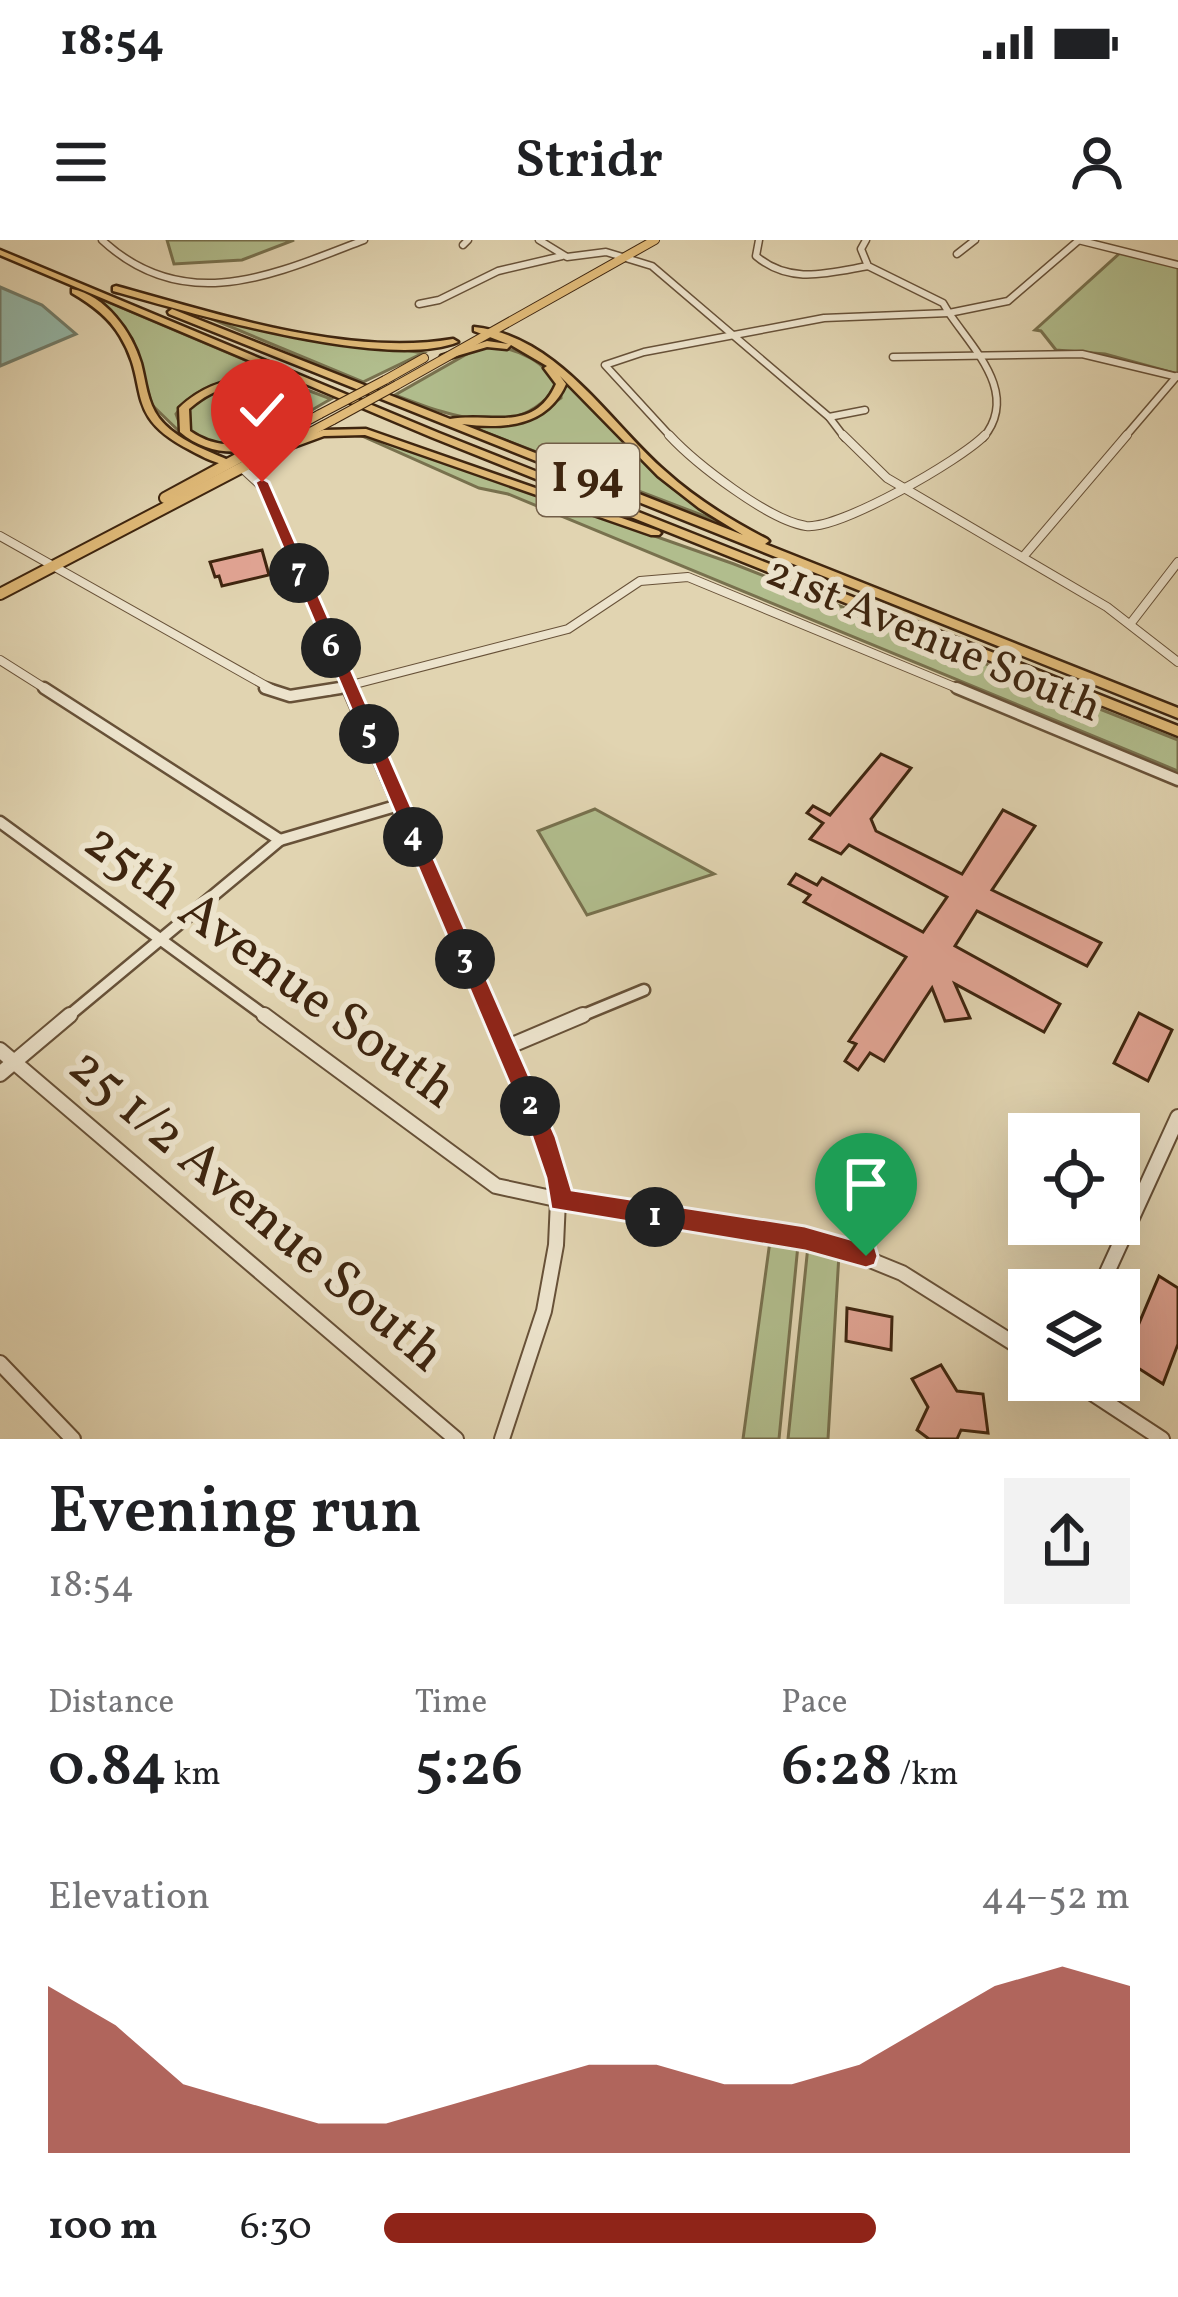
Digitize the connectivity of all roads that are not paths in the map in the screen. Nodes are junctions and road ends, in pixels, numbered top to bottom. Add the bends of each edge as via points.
1 (101, 240) edge
2 (364, 240) edge
3 (539, 240) edge
4 (638, 240) edge
5 (655, 240) edge
6 (759, 240) edge
7 (866, 240) edge
8 (975, 240) edge
9 (1078, 240) edge
10 (0, 241) edge
11 (346, 246) junction
12 (364, 251) dead end
13 (0, 252) edge
14 (614, 253) junction
15 (957, 254) dead end
16 (562, 256) junction
17 (625, 256) junction
18 (14, 258) junction
19 (1178, 265) edge
20 (868, 266) junction
21 (277, 274) junction
22 (286, 284) dead end
23 (116, 289) junction
24 (419, 304) dead end
25 (947, 311) junction
26 (483, 331) junction
27 (733, 335) junction
28 (452, 343) junction
29 (975, 355) junction
30 (446, 356) junction
31 (893, 357) dead end
32 (1178, 377) edge
33 (334, 392) junction
34 (866, 410) dead end
35 (421, 413) junction
36 (829, 417) junction
37 (270, 447) junction
38 (235, 466) junction
39 (903, 487) junction
40 (0, 536) edge
41 (1023, 557) junction
42 (1178, 562) edge
43 (48, 567) junction
44 (0, 594) edge
45 (874, 612) junction
46 (918, 612) junction
47 (1131, 623) junction
48 (0, 660) edge
49 (1178, 662) edge
50 (349, 687) junction
51 (1178, 713) edge
52 (1178, 731) edge
53 (1178, 780) edge
54 (399, 805) junction
55 (0, 822) edge
56 (280, 840) junction
57 (161, 939) junction
58 (644, 990) dead end
59 (505, 1048) junction
60 (0, 1050) edge
61 (14, 1062) junction
62 (0, 1074) edge
63 (1178, 1117) edge
64 (560, 1200) junction
65 (1109, 1269) edge
66 (1008, 1340) edge
67 (0, 1363) edge
68 (1104, 1401) edge
69 (73, 1439) edge
70 (456, 1439) edge
71 (502, 1439) edge
72 (1162, 1439) edge

1 - 21 street via 201,287
2 - 11 street
3 - 16 street
4 - 14 main road
5 - 17 main road
6 - 20 street via 756,256 786,274
7 - 20 street
8 - 15 street
9 - 19 street
9 - 25 street via 1009,300
10 - 23 highway, I 94
11 - 12 street
11 - 21 street
13 - 18 highway, I 94
14 - 16 street
14 - 17 street
14 - 26 main road
16 - 24 street via 495,272
17 - 26 main road
17 - 27 street via 666,276
18 - 33 highway, I 94
18 - 38 highway via 116,322 156,421
20 - 25 street via 926,292
21 - 22 street
23 - 28 highway via 304,333 413,349
23 - 35 highway, I 94
25 - 27 street via 864,314
25 - 29 street
26 - 28 main road
26 - 30 main road
26 - 46 highway via 560,368 694,500 746,533
27 - 36 street
27 - 39 street via 604,368 698,466 794,523 813,527
28 - 37 main road, bridge
29 - 31 street
29 - 32 street via 1099,355
29 - 39 street via 998,394 995,424 946,465
30 - 35 highway via 504,345 554,371 559,394 538,413 497,423
30 - 37 main road, bridge
32 - 41 street
33 - 37 highway via 248,379 205,391 184,408 185,432 212,448
33 - 45 highway, I 94
34 - 36 street
35 - 46 highway, I 94
36 - 39 street via 853,448
37 - 38 main road
37 - 45 highway via 367,432
38 - 43 main road
38 - 50 street via 269,493
39 - 41 street
40 - 43 street
41 - 47 street
42 - 47 street
43 - 44 main road
43 - 50 street via 267,689 290,696
45 - 52 highway, I 94
46 - 51 highway, I 94
47 - 49 street
48 - 56 street
50 - 53 street, 21st Avenue South via 568,629 624,588 688,577
50 - 54 street
54 - 56 street
54 - 59 street
55 - 57 street, 25th Avenue South
56 - 57 street
57 - 61 street
57 - 64 street, 25th Avenue South via 496,1186
58 - 59 street
59 - 64 street via 559,1178
60 - 61 street, 25 1/2 Avenue South
61 - 62 street
61 - 70 street, 25 1/2 Avenue South
63 - 65 street
64 - 66 street, 25th Avenue South via 831,1244 902,1273
64 - 71 street via 544,1310
67 - 69 street
68 - 72 street

